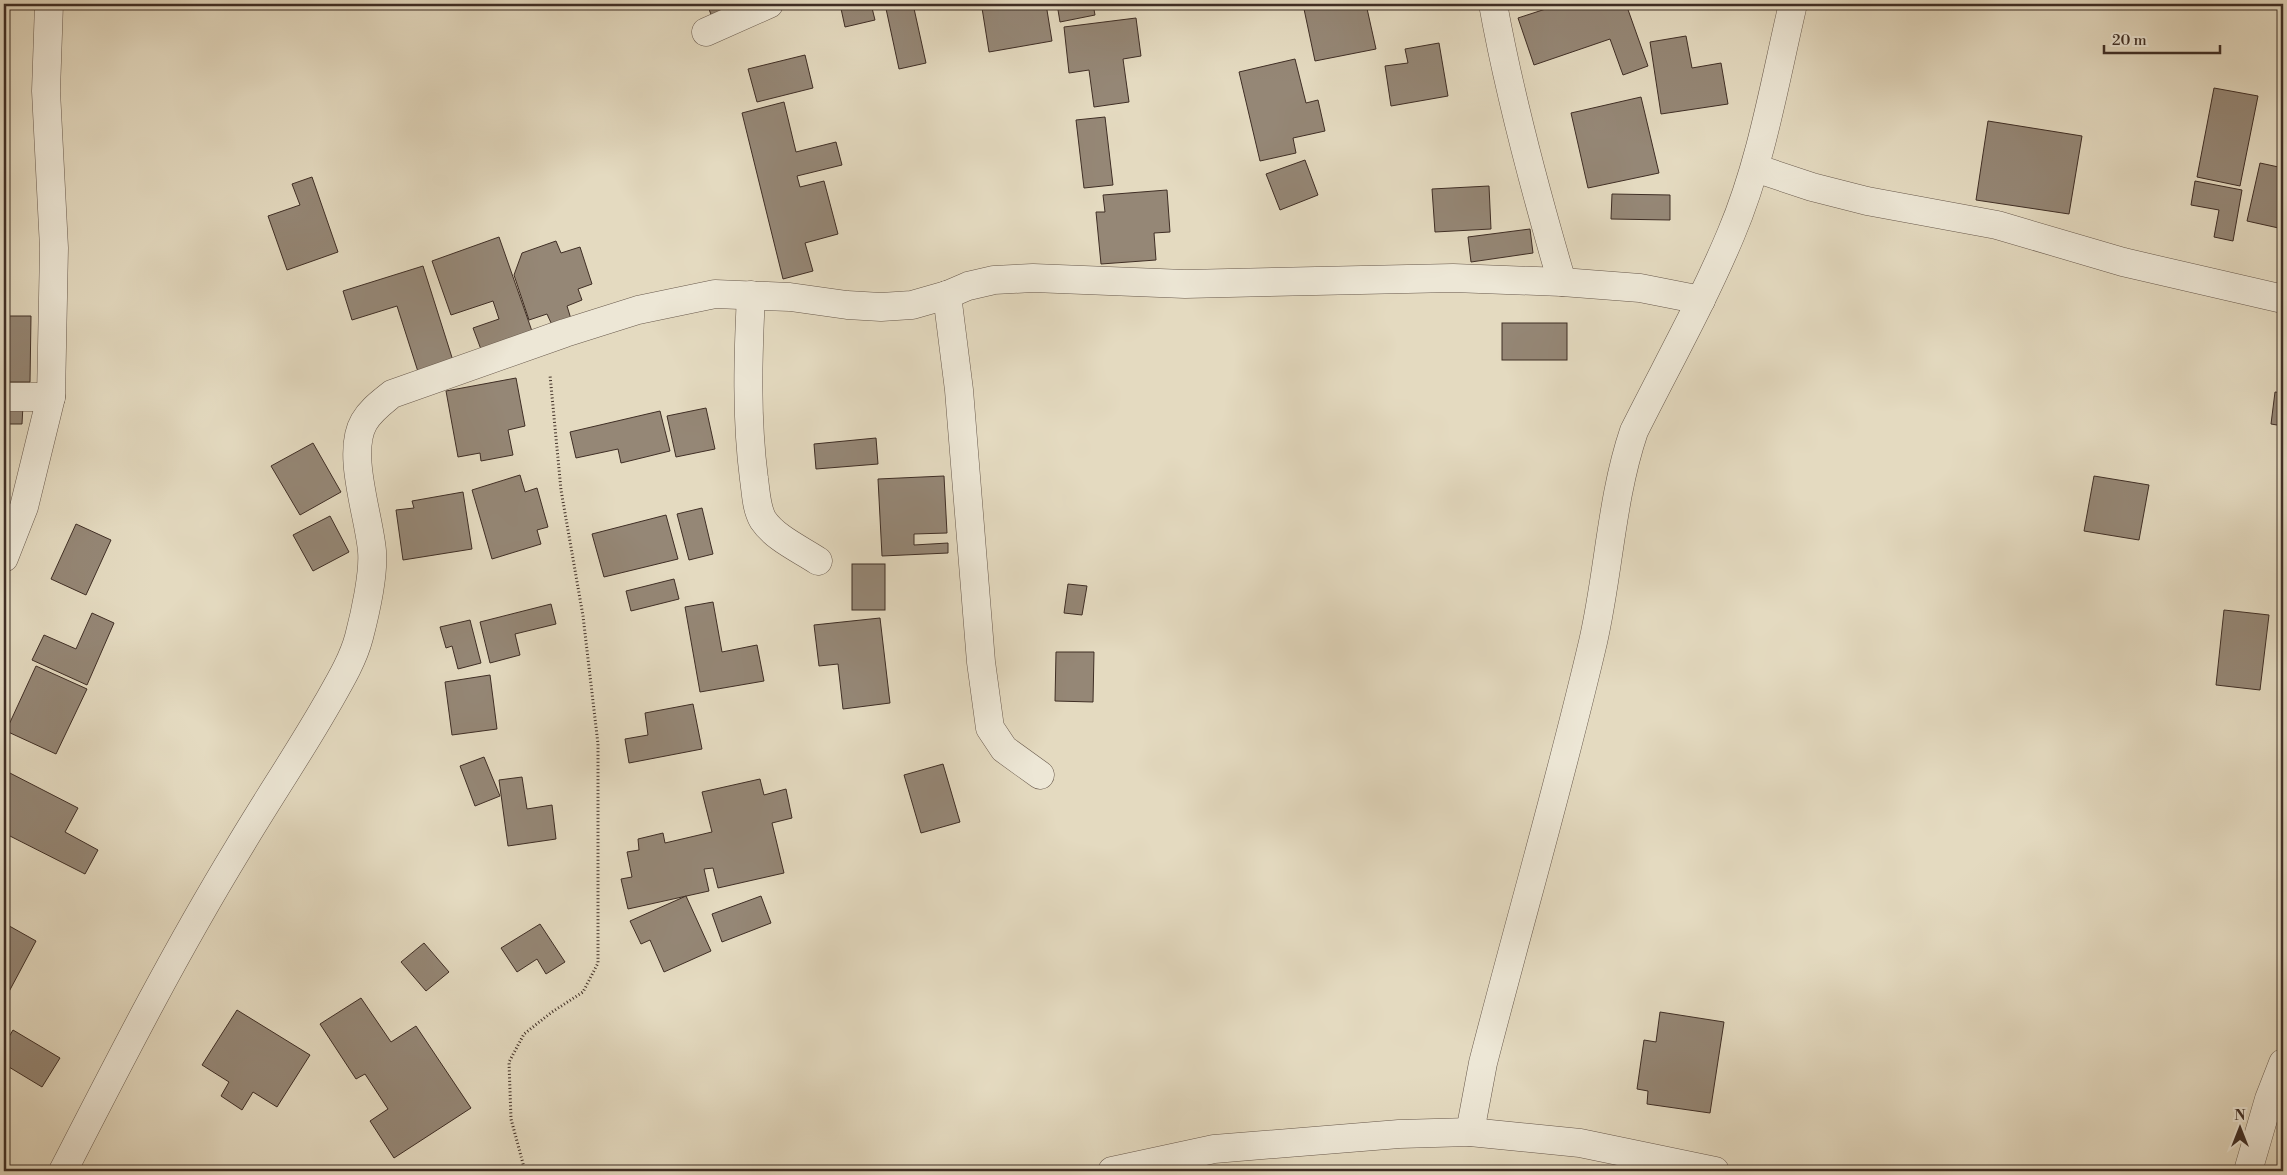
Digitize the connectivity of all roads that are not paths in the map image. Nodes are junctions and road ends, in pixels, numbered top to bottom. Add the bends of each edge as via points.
1 (49, 4) edge
2 (769, 4) edge
3 (1493, 4) edge
4 (1793, 4) edge
5 (706, 32) dead end
6 (1755, 168) junction
7 (1562, 282) junction
8 (751, 295) junction
9 (947, 295) junction
10 (2283, 299) edge
11 (1701, 300) junction
12 (4, 397) edge
13 (51, 397) junction
14 (4, 558) edge
15 (818, 561) dead end
16 (1040, 775) dead end
17 (2283, 1063) edge
18 (1470, 1132) junction
19 (63, 1171) edge
20 (1112, 1171) edge
21 (1715, 1171) edge
22 (2248, 1171) edge

1 - 13 street via 46,92 54,248
2 - 5 street
3 - 7 street via 1522,134
4 - 6 street
6 - 10 street via 1812,188 1997,225 2123,262
6 - 11 street via 1732,233
7 - 9 street via 1453,278 1184,284 1033,278 994,280
7 - 11 street via 1640,288
8 - 9 street via 881,307 912,305
8 - 15 street via 748,405 757,505 771,530
8 - 19 street via 715,294 638,310 392,394 373,410 357,441 357,462 372,553 359,639 302,749 238,848 165,973
9 - 16 street via 961,408 981,662 990,728 1004,749
11 - 18 street via 1634,431 1627,453 1593,640 1486,1053
12 - 13 street
13 - 14 street via 24,507
17 - 22 street
18 - 20 street via 1399,1134 1214,1149
18 - 21 street via 1580,1143

